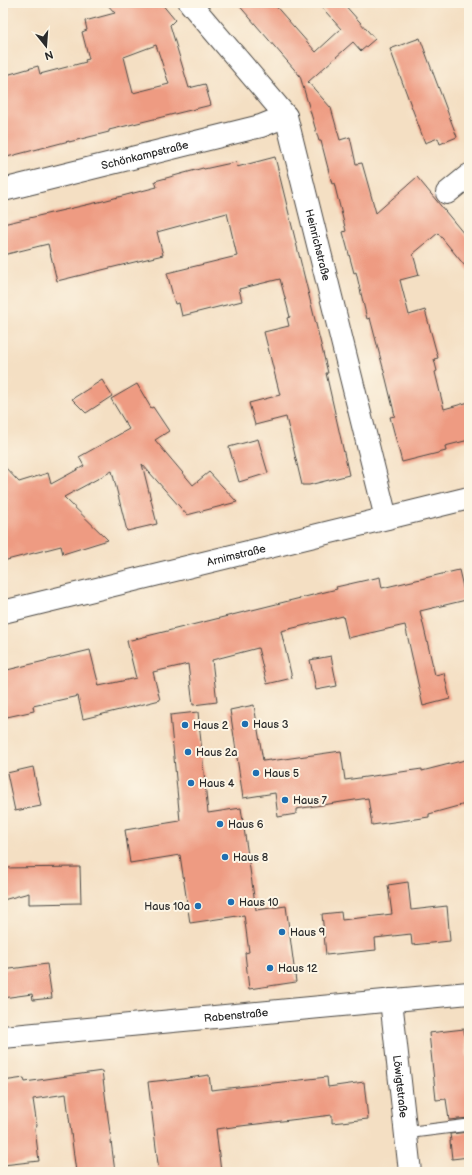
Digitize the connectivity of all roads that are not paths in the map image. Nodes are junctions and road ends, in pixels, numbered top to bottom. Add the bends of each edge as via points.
1 (190, 3) edge
2 (286, 116) junction
3 (469, 175) edge
4 (3, 190) edge
5 (447, 194) dead end
6 (469, 498) edge
7 (386, 518) junction
8 (3, 612) edge
9 (469, 993) edge
10 (391, 1000) junction
11 (3, 1037) edge
12 (469, 1125) edge
13 (405, 1133) junction
14 (410, 1172) edge

1 - 2 street, Heinrichstraße
2 - 4 street, Schönkampstraße via 261,126
2 - 7 street, Heinrichstraße
3 - 5 street
6 - 7 street, Arnimstraße
7 - 8 street, Arnimstraße
9 - 10 street, Rabenstraße
10 - 11 street, Rabenstraße
10 - 13 street, Löwigtstraße
12 - 13 lane
13 - 14 street, Löwigtstraße

